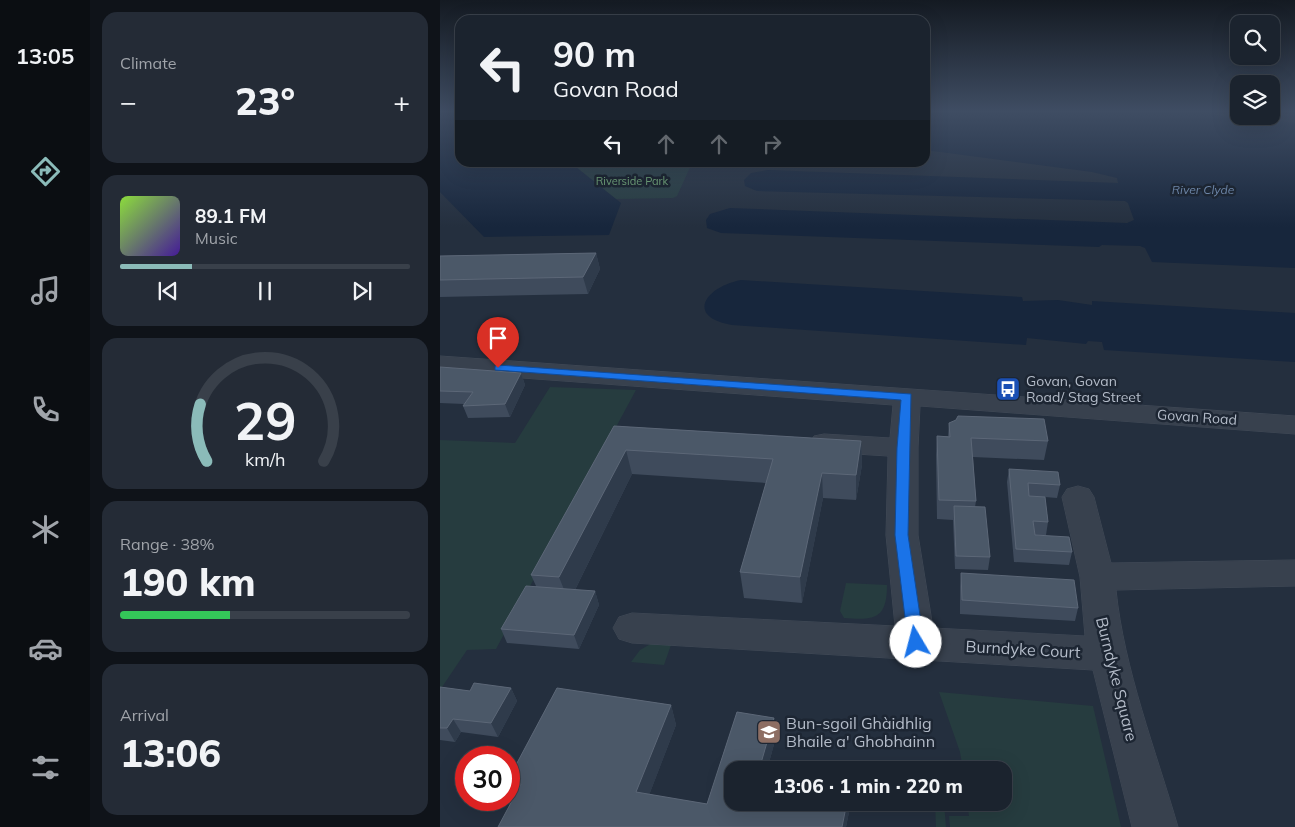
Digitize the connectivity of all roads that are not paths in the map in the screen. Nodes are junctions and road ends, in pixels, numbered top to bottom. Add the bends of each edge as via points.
1 (440, 364) edge
2 (907, 397) junction
3 (1295, 425) edge
4 (795, 441) edge
5 (903, 448) junction
6 (1078, 497) dead end
7 (1295, 573) edge
8 (1097, 577) junction
9 (632, 628) dead end
10 (916, 642) junction
11 (1108, 654) junction
12 (1155, 827) edge

1 - 2 street, Govan Road
2 - 3 street, Govan Road
2 - 5 street
4 - 5 street
5 - 10 street via 902,535
6 - 8 street, Burndyke Square
7 - 8 street
8 - 11 street, Burndyke Square via 1101,624
9 - 10 street, Burndyke Court
10 - 11 street, Burndyke Court
11 - 12 street, Burndyke Square

